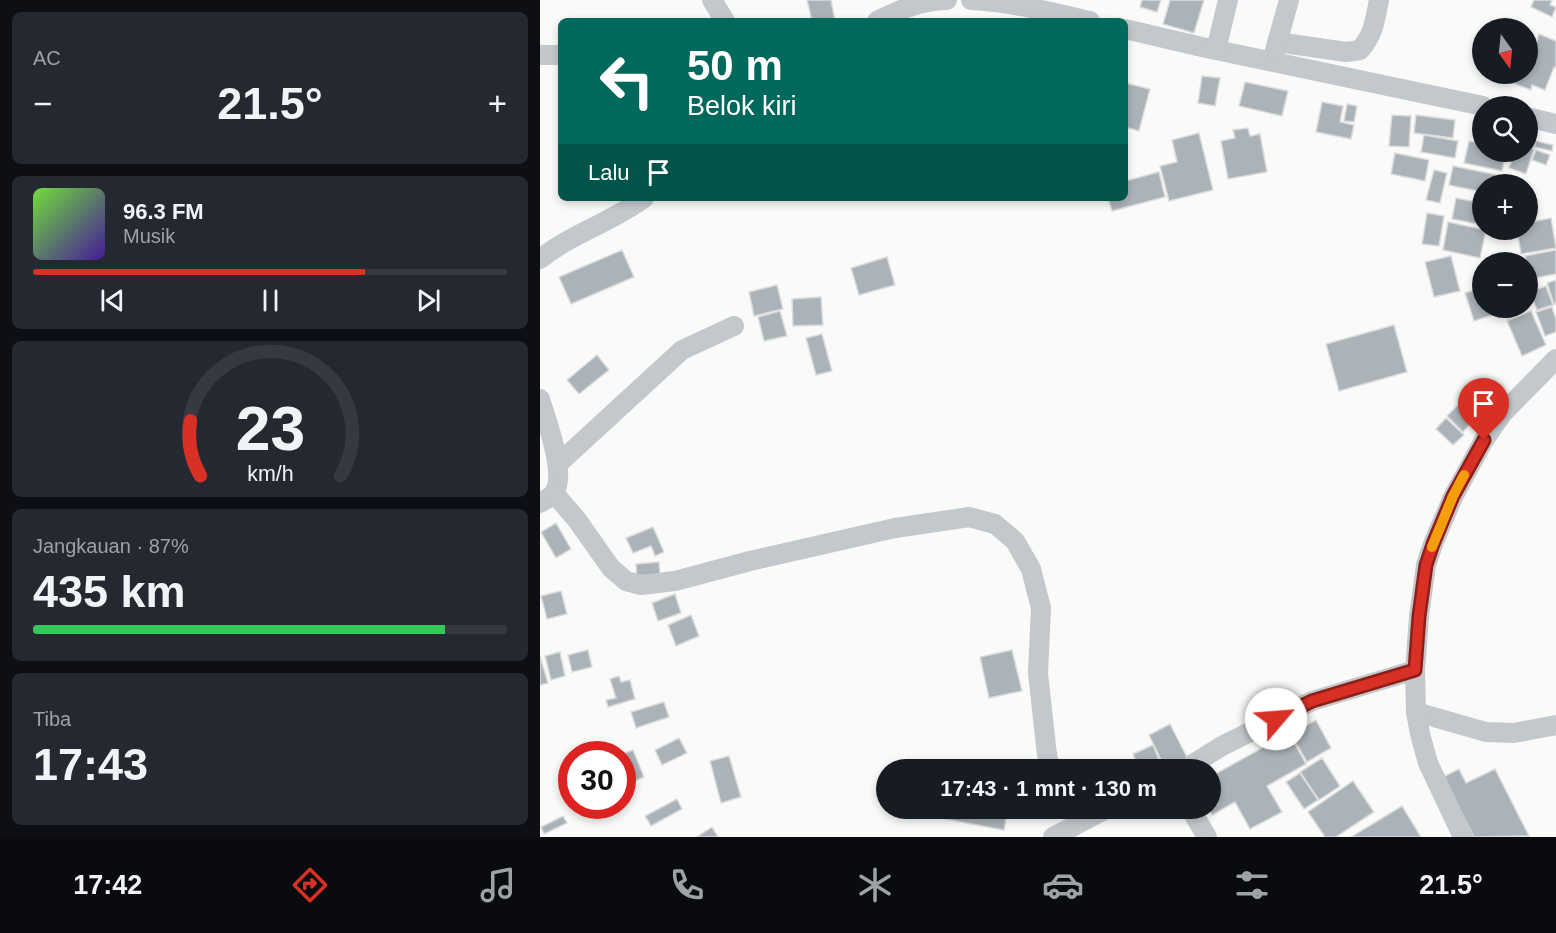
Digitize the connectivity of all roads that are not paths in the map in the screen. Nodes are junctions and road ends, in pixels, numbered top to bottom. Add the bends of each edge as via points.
1 (712, 0) edge
2 (947, 0) edge
3 (971, 0) edge
4 (1228, 0) edge
5 (1288, 0) edge
6 (1379, 0) edge
7 (902, 3) edge
8 (723, 18) edge
9 (881, 18) edge
10 (1076, 18) edge
11 (1128, 30) edge
12 (1277, 42) junction
13 (1216, 50) junction
14 (540, 55) edge
15 (558, 56) edge
16 (1272, 62) junction
17 (1472, 104) edge
18 (1538, 120) edge
19 (1556, 124) edge
20 (639, 201) edge
21 (540, 259) edge
22 (734, 326) dead end
23 (1555, 360) edge
24 (540, 399) edge
25 (558, 464) junction
26 (547, 498) edge
27 (1415, 670) junction
28 (1416, 712) junction
29 (1556, 725) edge
30 (1048, 759) edge
31 (1201, 759) edge
32 (1196, 819) edge
33 (1074, 824) edge
34 (1053, 837) edge
35 (1207, 837) edge
36 (1462, 837) edge

1 - 8 street
2 - 7 street
3 - 10 street
4 - 13 street
5 - 12 street
6 - 12 street via 1369,40 1360,50 1347,52
7 - 9 street
11 - 13 street
12 - 16 street
13 - 16 street
14 - 15 street
16 - 17 street
18 - 19 street
20 - 21 street
22 - 25 street via 682,350
23 - 27 street via 1502,414 1453,496 1426,565
24 - 25 street
25 - 26 street via 557,486
26 - 30 street via 577,520 611,568 626,581 641,585 675,581 895,528 969,517 995,524 1015,541 1031,569 1041,608 1038,673
27 - 28 street
27 - 31 street via 1312,701
28 - 29 street via 1486,732 1514,733
28 - 36 street via 1428,763
32 - 35 street
33 - 34 street

